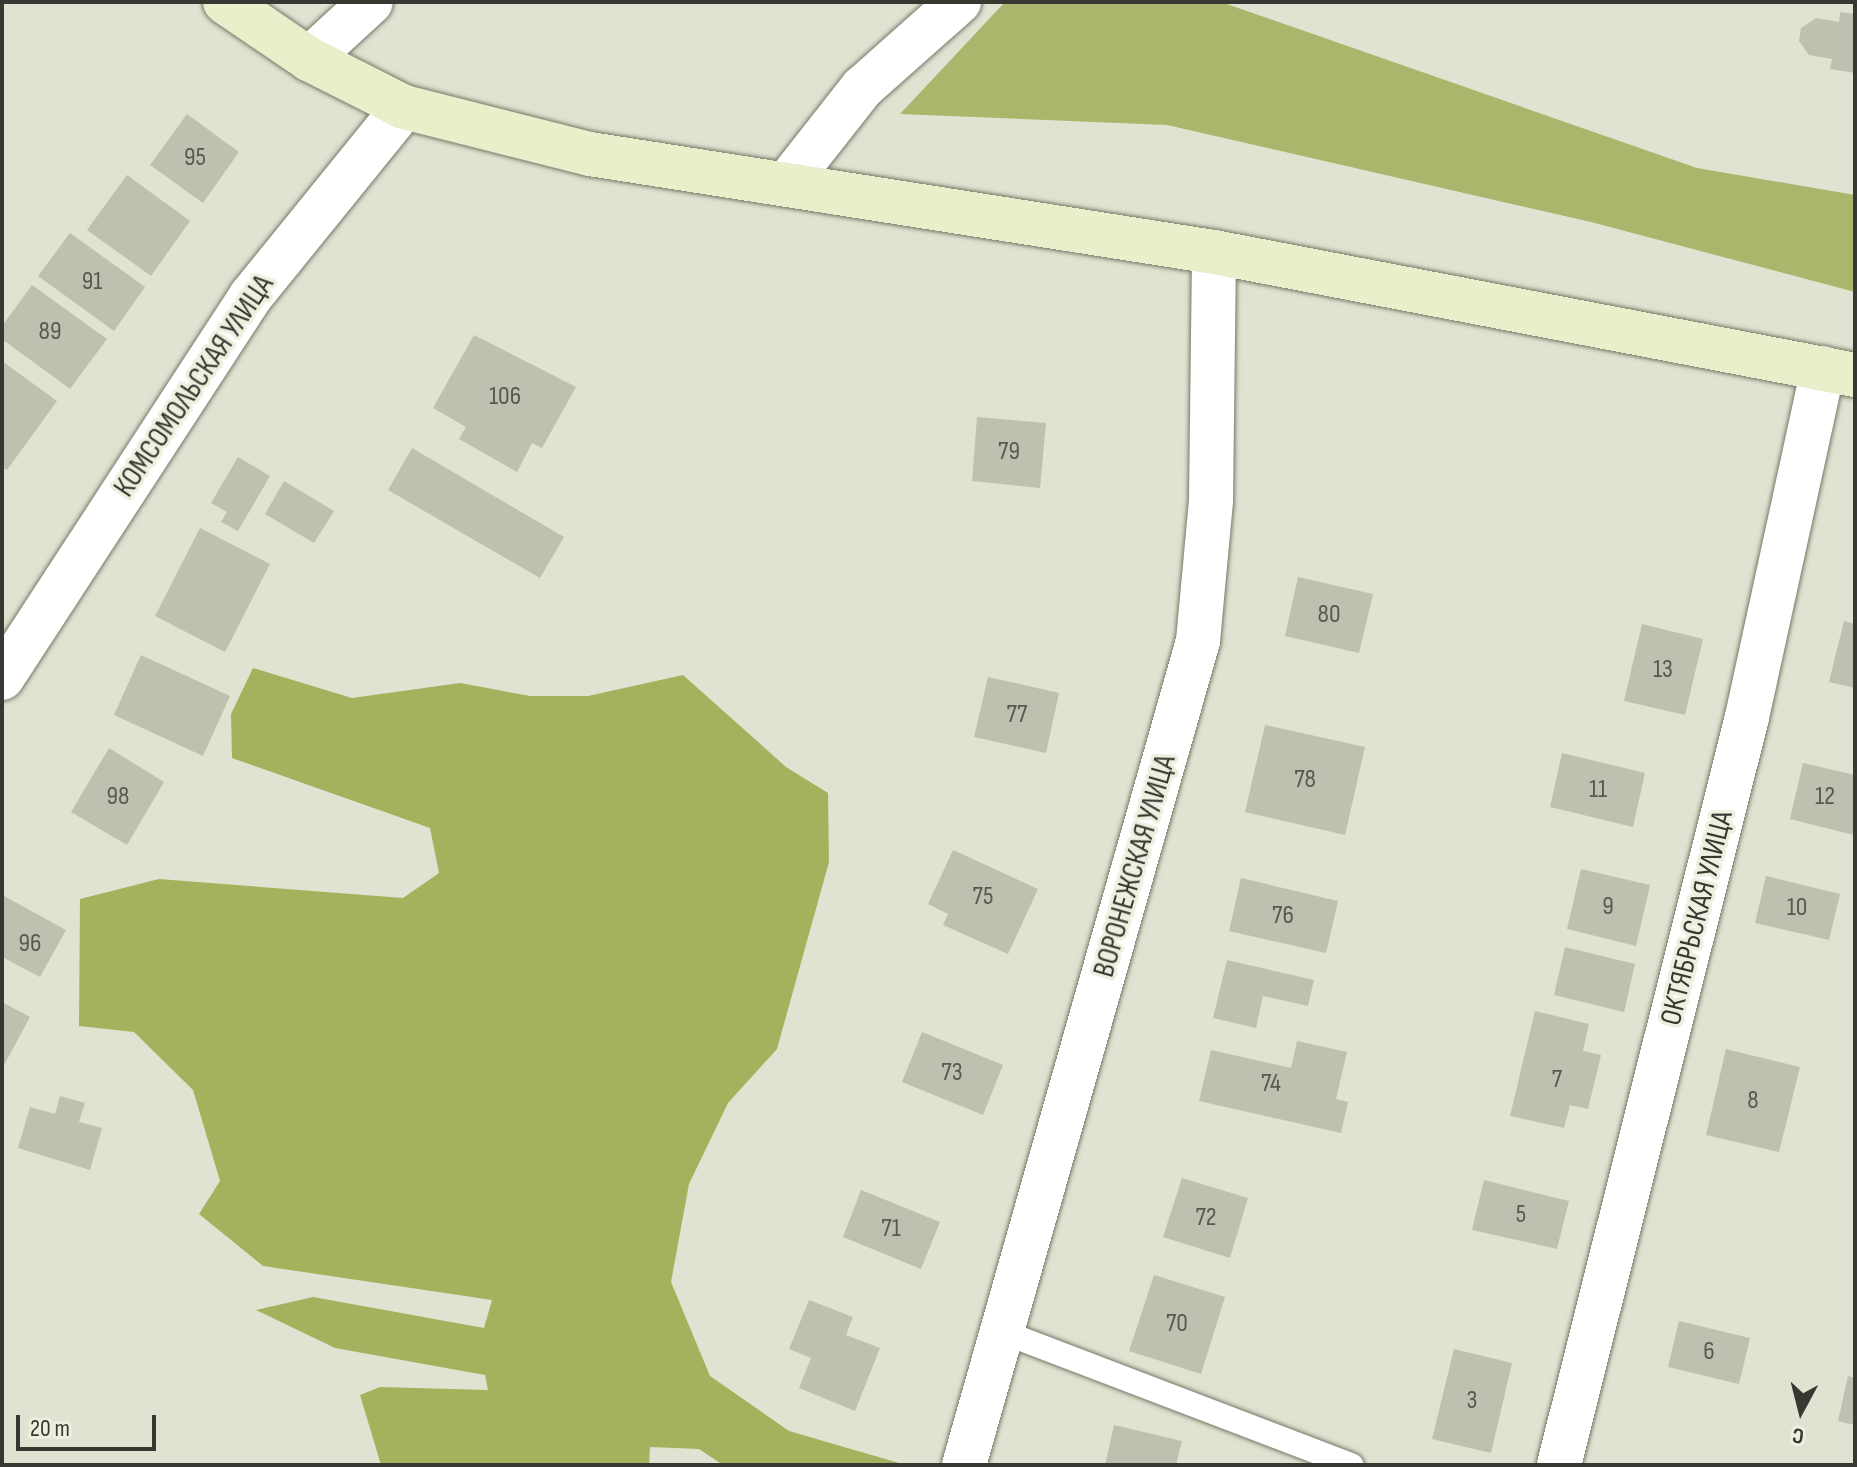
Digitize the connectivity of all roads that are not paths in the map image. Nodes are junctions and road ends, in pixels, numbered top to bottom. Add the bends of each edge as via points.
1 (225, 2) edge
2 (371, 2) edge
3 (959, 2) edge
4 (309, 59) junction
5 (404, 107) junction
6 (788, 182) junction
7 (1214, 252) junction
8 (1839, 371) edge
9 (2, 678) edge
10 (1003, 1332) junction
11 (964, 1465) edge
12 (1351, 1465) edge
13 (1559, 1465) edge

1 - 4 street
2 - 4 street
3 - 6 street via 862,88
4 - 5 street
5 - 6 street via 590,154
5 - 9 street, КОМСОМОЛЬСКАЯ УЛИЦА via 251,296
6 - 7 street
7 - 8 street
7 - 10 street, ВОРОНЕЖСКАЯ УЛИЦА via 1211,500 1198,641
8 - 13 street, ОКТЯБРЬСКАЯ УЛИЦА
10 - 11 street, ВОРОНЕЖСКАЯ УЛИЦА
10 - 12 lane

